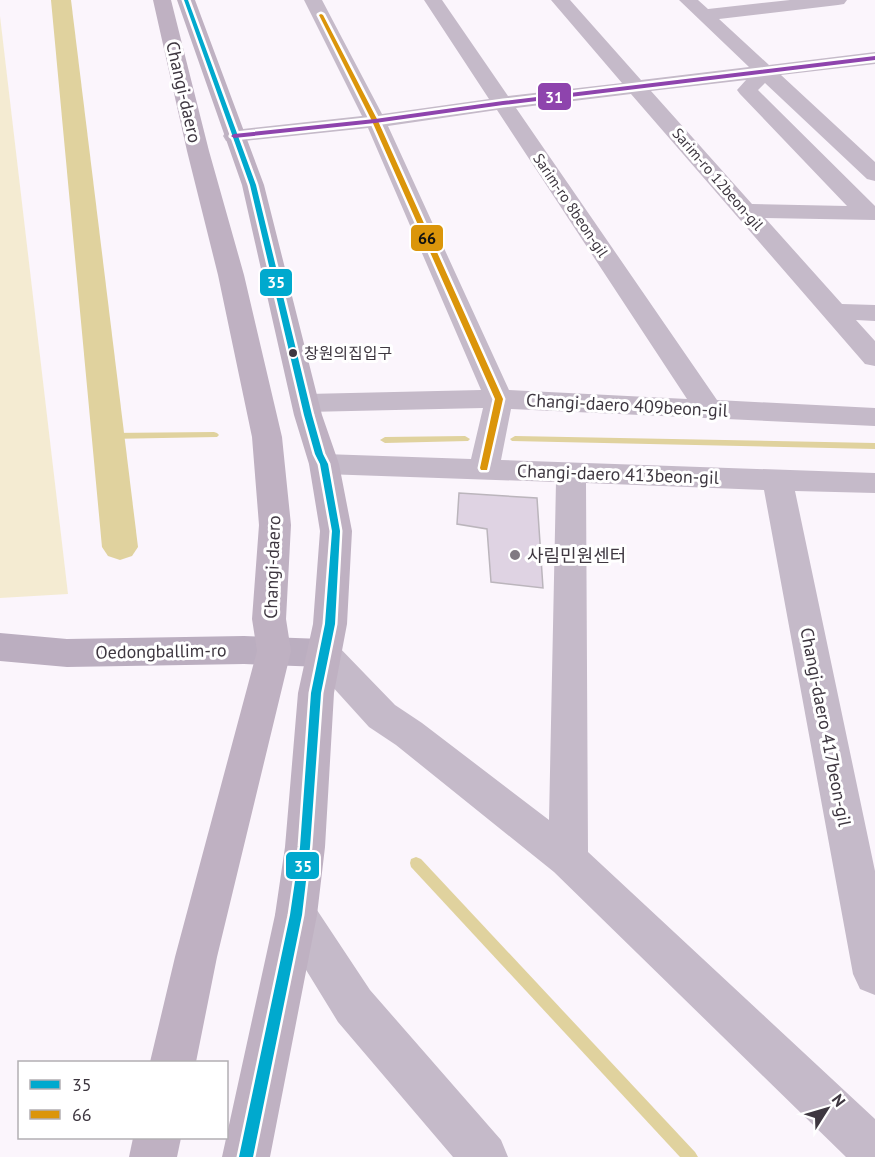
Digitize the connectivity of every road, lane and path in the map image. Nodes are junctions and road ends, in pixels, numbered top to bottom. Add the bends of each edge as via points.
1 (162, 0) edge
2 (186, 0) edge
3 (313, 0) edge
4 (433, 0) edge
5 (560, 0) edge
6 (688, 0) edge
7 (838, 0) edge
8 (704, 15) junction
9 (875, 58) edge
10 (765, 72) junction
11 (638, 88) junction
12 (503, 103) junction
13 (375, 121) junction
14 (234, 136) junction
15 (875, 174) edge
16 (745, 211) junction
17 (871, 212) edge
18 (835, 312) junction
19 (875, 313) edge
20 (875, 358) edge
21 (499, 399) junction
22 (307, 409) junction
23 (708, 410) junction
24 (875, 417) edge
25 (321, 459) junction
26 (484, 468) junction
27 (571, 474) junction
28 (778, 481) junction
29 (875, 483) edge
30 (0, 648) edge
31 (323, 653) junction
32 (263, 656) junction
33 (568, 859) junction
34 (296, 915) junction
35 (875, 974) edge
36 (173, 1061) edge
37 (157, 1139) edge
38 (875, 1152) edge
39 (153, 1157) edge
40 (246, 1157) edge
41 (484, 1157) edge

1 - 32 main road, Changi-daero via 231,275 269,457 275,525
2 - 14 main road, Changi-daero
3 - 13 street
4 - 12 street, Sarim-ro 8beon-gil
5 - 11 street, Sarim-ro 12beon-gil
6 - 8 street
7 - 8 street
8 - 10 street
9 - 10 street
10 - 11 street
10 - 15 street
10 - 17 street via 747,90
11 - 12 street
11 - 16 street, Sarim-ro 12beon-gil
12 - 13 street
12 - 23 street, Sarim-ro 8beon-gil
13 - 14 street
13 - 21 street
14 - 22 main road, Changi-daero via 253,185
16 - 17 street
16 - 18 street, Sarim-ro 12beon-gil
18 - 19 street
18 - 20 street, Sarim-ro 12beon-gil
21 - 22 street, Changi-daero 409beon-gil
21 - 23 street, Changi-daero 409beon-gil
21 - 26 street
22 - 25 main road, Changi-daero
23 - 24 street, Changi-daero 409beon-gil
25 - 26 street, Changi-daero 413beon-gil
25 - 31 main road via 336,531 330,624
26 - 27 street, Changi-daero 413beon-gil
27 - 28 street, Changi-daero 413beon-gil
27 - 33 street
28 - 29 street, Changi-daero 413beon-gil
28 - 35 street, Changi-daero 417beon-gil
30 - 32 main road, Oedongballim-ro
31 - 32 main road, Oedongballim-ro
31 - 33 street via 382,716
31 - 34 main road
32 - 36 main road, Changi-daero via 245,763
33 - 38 street
34 - 40 main road
34 - 41 street via 354,1006
37 - 39 main road

